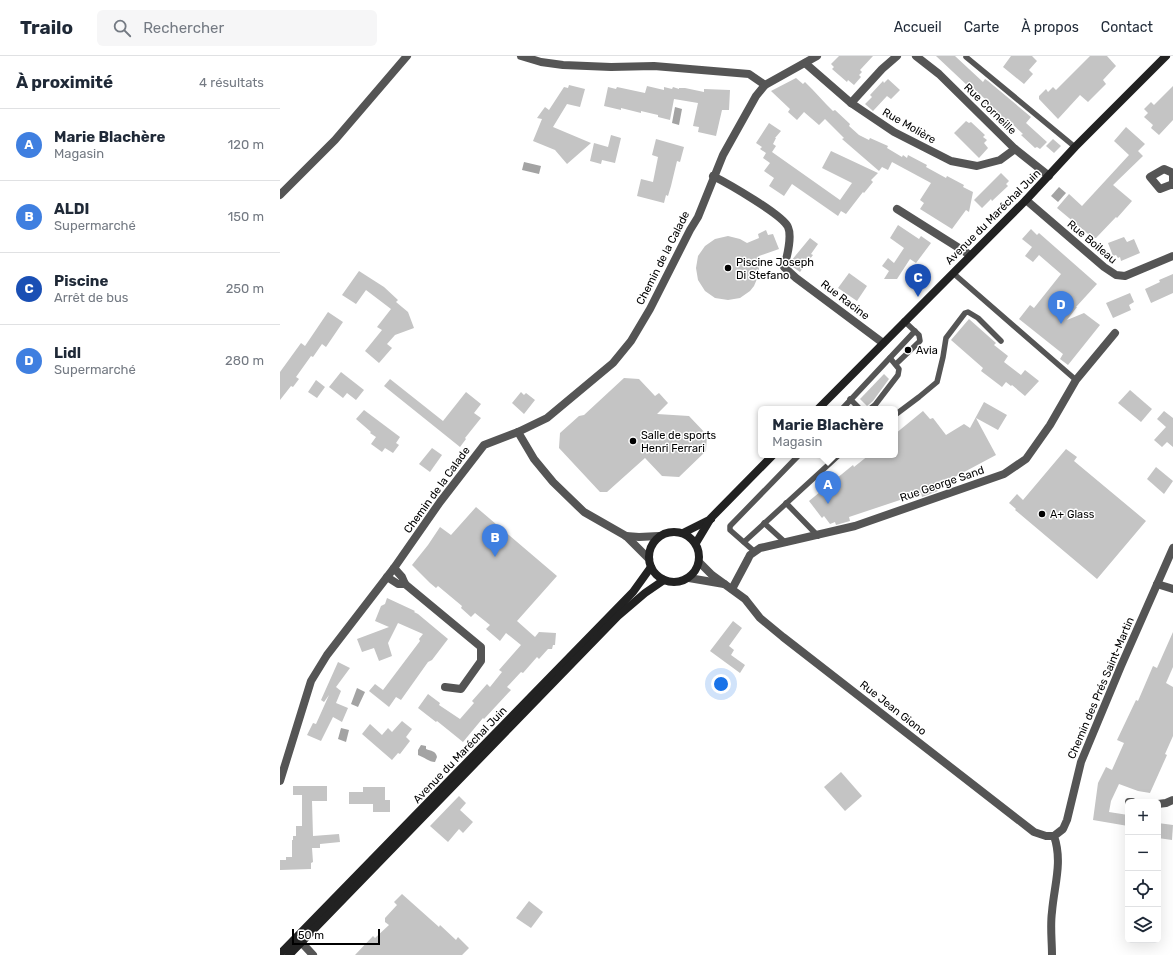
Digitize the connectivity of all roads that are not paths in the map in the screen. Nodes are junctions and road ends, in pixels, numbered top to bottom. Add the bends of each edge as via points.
1 (407, 56) edge
2 (521, 56) edge
3 (817, 56) edge
4 (896, 56) edge
5 (916, 56) edge
6 (1166, 56) edge
7 (966, 57) edge
8 (805, 63) junction
9 (765, 84) junction
10 (851, 103) junction
11 (1075, 147) junction
12 (1015, 149) junction
13 (713, 176) junction
14 (1049, 176) junction
15 (280, 195) edge
16 (1026, 200) junction
17 (897, 209) dead end
18 (970, 255) junction
19 (1173, 256) edge
20 (953, 273) junction
21 (904, 322) junction
22 (915, 331) junction
23 (1115, 333) dead end
24 (1001, 341) dead end
25 (883, 343) junction
26 (890, 358) junction
27 (896, 364) junction
28 (1076, 380) junction
29 (850, 399) junction
30 (821, 406) edge
31 (845, 406) edge
32 (857, 406) edge
33 (874, 406) edge
34 (898, 413) edge
35 (518, 432) junction
36 (770, 458) edge
37 (796, 458) edge
38 (836, 458) edge
39 (786, 503) junction
40 (711, 518) junction
41 (764, 522) junction
42 (683, 533) junction
43 (626, 536) junction
44 (659, 536) junction
45 (818, 536) junction
46 (744, 542) junction
47 (696, 543) junction
48 (786, 543) junction
49 (1173, 548) edge
50 (755, 552) junction
51 (699, 562) junction
52 (650, 563) junction
53 (394, 568) junction
54 (387, 576) junction
55 (689, 578) junction
56 (664, 580) junction
57 (404, 584) junction
58 (1157, 584) junction
59 (730, 587) junction
60 (1173, 589) edge
61 (445, 687) dead end
62 (280, 781) edge
63 (1173, 800) edge
64 (1161, 804) edge
65 (1054, 836) junction
66 (301, 942) junction
67 (280, 954) edge
68 (289, 955) edge
69 (313, 955) edge
70 (1052, 955) edge

1 - 15 street via 335,140
2 - 9 street via 563,65 654,66 749,74
3 - 8 street, Chemin de la Calade
4 - 10 street
5 - 12 street, Rue Corneille via 939,74
6 - 11 main road, Avenue du Maréchal Juin
7 - 11 lane
8 - 9 street, Chemin de la Calade
8 - 10 street, Rue Molière
9 - 13 street, Chemin de la Calade
10 - 12 street, Rue Molière via 894,132 951,162 977,166 1000,160
11 - 14 main road, Avenue du Maréchal Juin
12 - 14 street, Rue Corneille
13 - 25 street, Rue Racine via 780,218 788,227 789,248 784,267
13 - 35 street, Chemin de la Calade via 698,217 631,341 613,363 548,418
14 - 16 main road, Avenue du Maréchal Juin
16 - 18 main road, Avenue du Maréchal Juin
16 - 19 street, Rue Boileau via 1104,268 1116,275 1126,276
17 - 18 street
18 - 20 main road, Avenue du Maréchal Juin
20 - 21 main road, Avenue du Maréchal Juin
20 - 28 lane
21 - 22 lane
21 - 25 main road, Avenue du Maréchal Juin
22 - 26 lane
22 - 27 lane via 920,340
23 - 28 street, Rue George Sand
24 - 34 lane via 978,318 968,312 965,313 946,338 937,382
25 - 30 main road, Avenue du Maréchal Juin
26 - 27 lane
26 - 29 lane
27 - 33 lane via 899,369 898,376
28 - 45 street, Rue George Sand via 1050,425 1026,459 1004,474 855,526
29 - 31 lane
29 - 32 lane
35 - 43 street via 542,470 584,512
35 - 53 street, Chemin de la Calade via 484,445
36 - 40 main road
37 - 46 lane via 730,526 730,530
38 - 39 lane
39 - 41 lane
39 - 45 lane
40 - 42 main road
40 - 47 main road
41 - 46 lane
41 - 48 lane
42 - 44 main road via 671,532
42 - 47 main road
43 - 44 street
43 - 52 street
44 - 52 main road via 650,550
45 - 48 street, Rue George Sand
46 - 50 lane
47 - 51 main road via 700,555
48 - 50 street, Rue George Sand via 760,548
49 - 58 street, Chemin des Prés Saint-Martin
50 - 59 street
51 - 55 main road
51 - 59 street, Rue Jean Giono
52 - 56 main road via 654,572
52 - 67 main road, Avenue du Maréchal Juin via 633,592 623,603
53 - 54 street, Chemin de la Calade
53 - 57 street via 402,577
54 - 57 street via 398,584
54 - 62 street, Chemin de la Calade via 326,655 311,681
55 - 56 main road via 676,582
55 - 59 street, Rue Jean Giono
56 - 66 main road, Avenue du Maréchal Juin via 618,616
57 - 61 street via 481,647 481,661 461,689
58 - 60 street
58 - 65 street, Chemin des Prés Saint-Martin via 1081,762 1067,820 1063,829
59 - 65 street, Rue Jean Giono via 745,598 760,618 783,637 1034,832
63 - 64 street
65 - 70 street via 1058,846 1059,866 1051,913
66 - 68 main road, Avenue du Maréchal Juin
66 - 69 street

